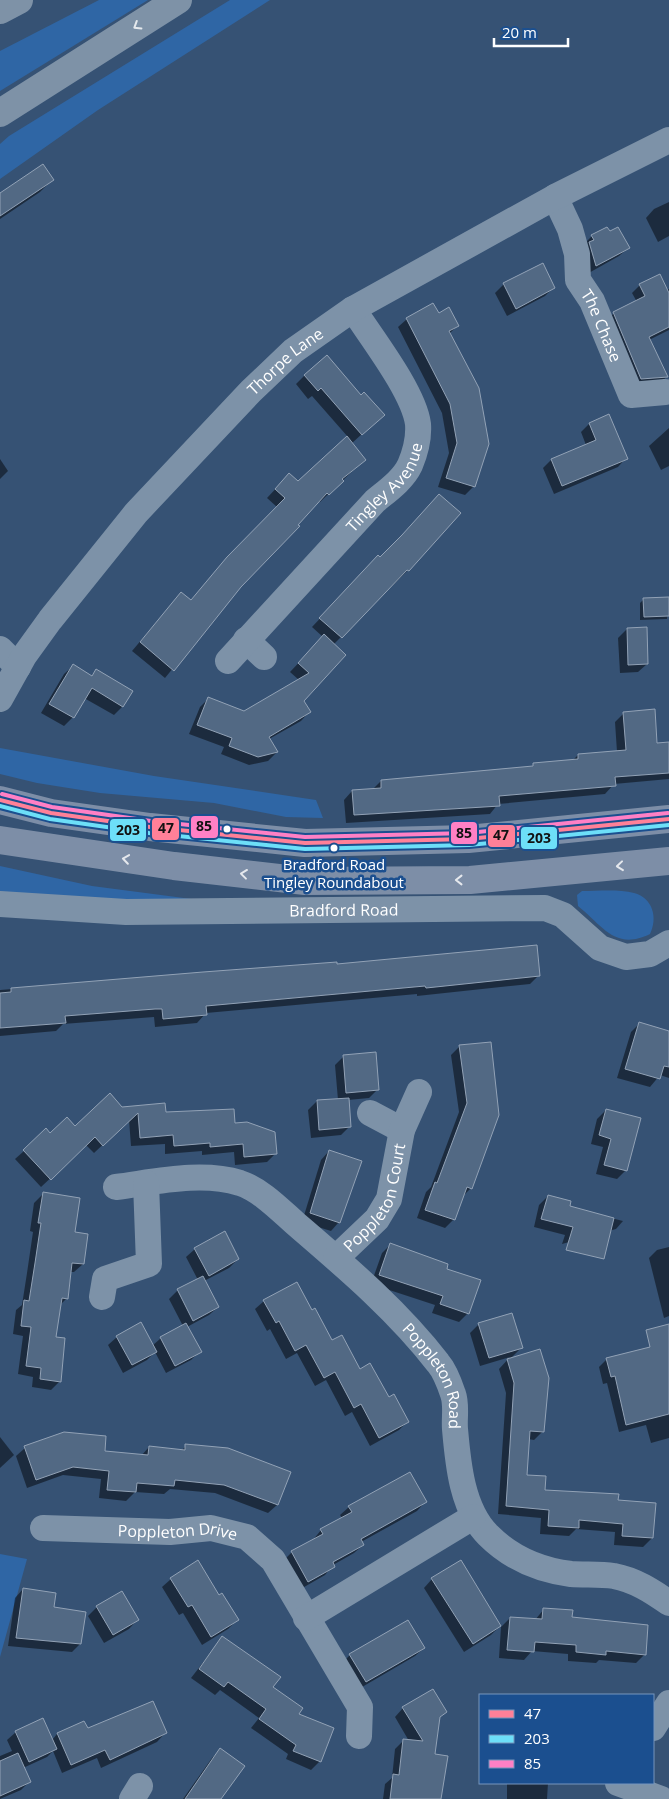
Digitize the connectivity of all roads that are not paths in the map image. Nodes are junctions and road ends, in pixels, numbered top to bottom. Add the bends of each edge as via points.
1 (19, 0) edge
2 (178, 0) edge
3 (0, 10) edge
4 (0, 113) edge
5 (669, 140) edge
6 (555, 197) junction
7 (353, 310) junction
8 (665, 392) dead end
9 (0, 649) edge
10 (228, 661) dead end
11 (18, 667) junction
12 (0, 699) edge
13 (0, 800) edge
14 (669, 819) edge
15 (0, 840) edge
16 (669, 861) edge
17 (0, 904) edge
18 (669, 943) edge
19 (419, 1092) dead end
20 (370, 1113) dead end
21 (402, 1130) junction
22 (146, 1183) junction
23 (116, 1187) dead end
24 (336, 1258) junction
25 (102, 1297) dead end
26 (473, 1516) junction
27 (56, 1536) dead end
28 (669, 1603) edge
29 (306, 1618) junction
30 (669, 1703) edge
31 (654, 1726) edge
32 (359, 1736) dead end
33 (618, 1784) edge
34 (621, 1784) edge
35 (612, 1799) edge
36 (661, 1799) edge

1 - 3 highway
2 -> 4 highway
5 - 6 street, Thorpe Lane
6 - 7 street, Thorpe Lane
6 - 8 street, The Chase via 575,246 578,280 592,302 631,394
7 - 10 street, Tingley Avenue via 411,402 418,423 409,467 394,486 374,501 255,649
7 - 11 street, Thorpe Lane via 293,350 143,506 50,620
9 - 11 street
11 - 12 street, Thorpe Lane
13 - 14 main road via 51,812 150,827 305,843 468,839
16 -> 15 main road, Bradford Road via 470,880 305,881 174,866
17 - 18 street, Bradford Road via 126,912 545,908 562,915 600,948 626,957 650,954
19 - 21 street, Poppleton Court
20 - 21 street, Poppleton Court
21 - 24 street, Poppleton Court via 389,1199 376,1219
22 - 23 street, Poppleton Road
22 - 24 street, Poppleton Road via 214,1178 241,1183 266,1198
22 - 25 street via 149,1264 105,1279
24 - 26 street, Poppleton Road via 396,1316 440,1365 454,1396 460,1467
26 - 28 street, Poppleton Road via 488,1535 511,1554 538,1568 571,1574 614,1576 643,1585
26 - 29 street
27 - 29 street, Poppleton Drive via 210,1528 247,1537 273,1560
29 - 32 street, Poppleton Drive via 360,1707
30 - 31 street
33 - 35 street
34 - 36 street

